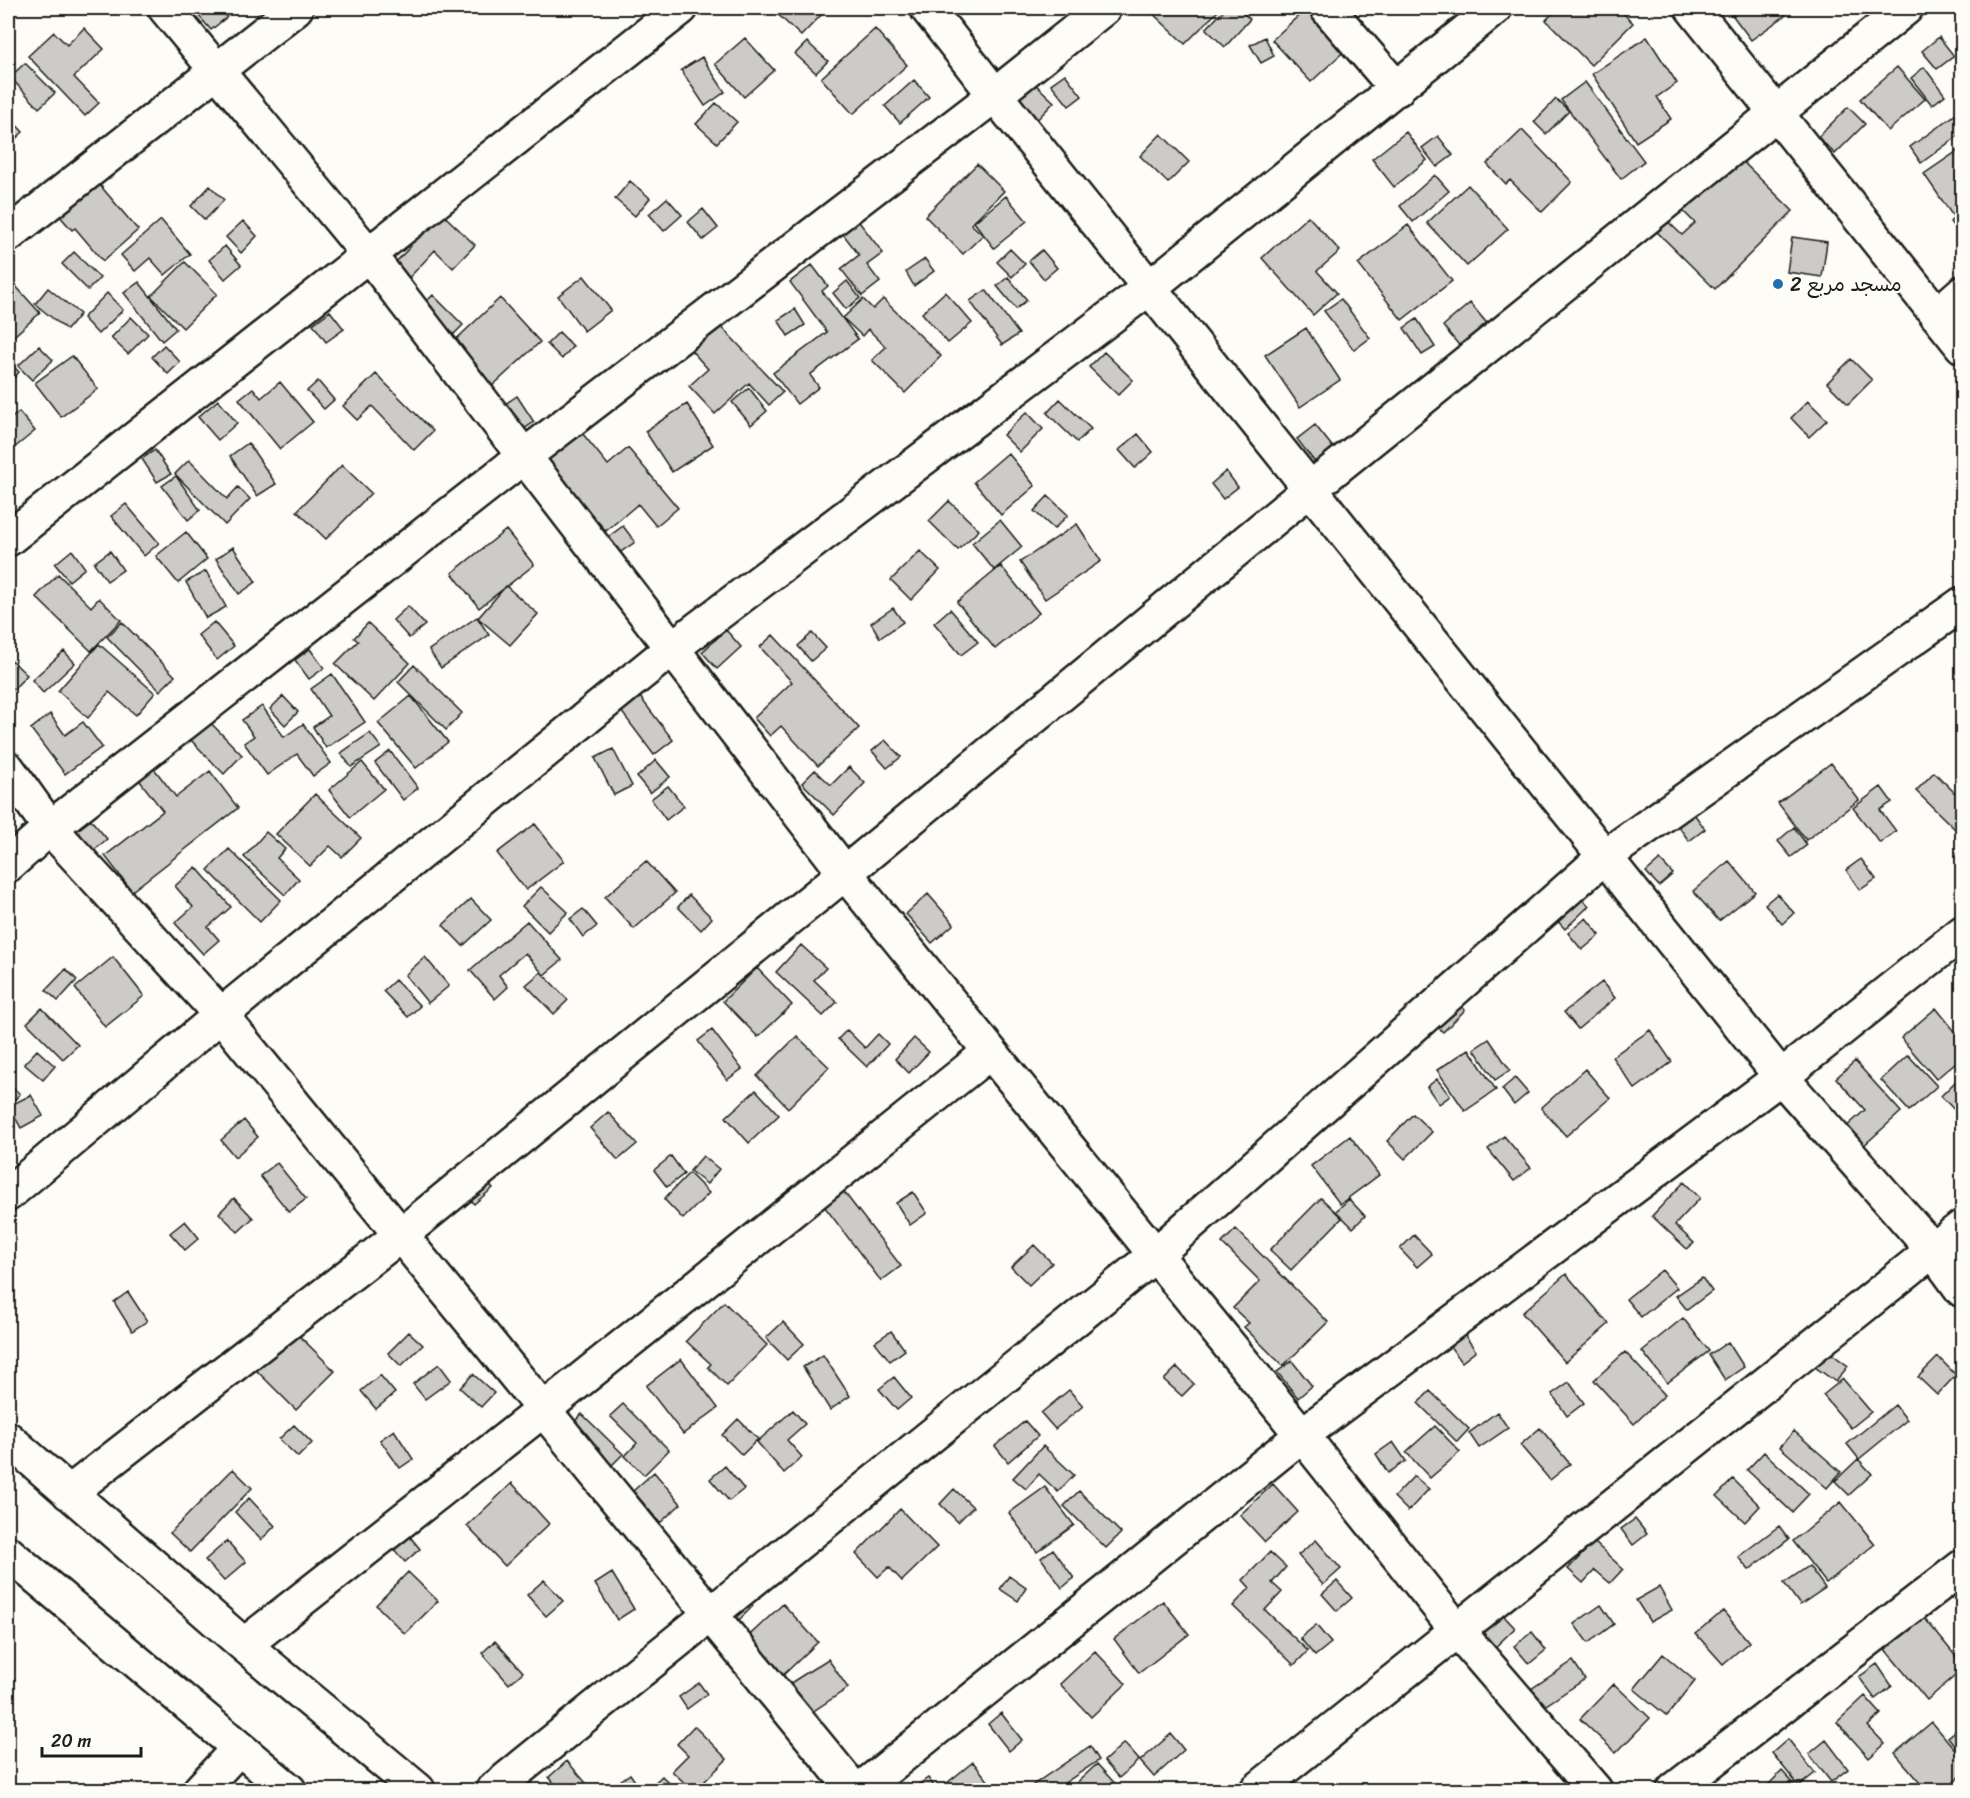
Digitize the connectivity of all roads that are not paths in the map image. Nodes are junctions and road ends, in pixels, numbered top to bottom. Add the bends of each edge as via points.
1 (165, 8) edge
2 (296, 8) edge
3 (681, 8) edge
4 (927, 8) edge
5 (1104, 8) edge
6 (1327, 8) edge
7 (1495, 8) edge
8 (1692, 8) edge
9 (1906, 8) edge
10 (217, 69) junction
11 (1397, 89) junction
12 (994, 95) junction
13 (1776, 113) junction
14 (8, 235) edge
15 (369, 255) junction
16 (1149, 288) junction
17 (1962, 293) edge
18 (1937, 315) junction
19 (1962, 346) edge
20 (523, 457) junction
21 (1310, 489) junction
22 (8, 539) edge
23 (1962, 604) edge
24 (671, 649) junction
25 (8, 769) edge
26 (50, 828) junction
27 (1604, 857) junction
28 (8, 865) edge
29 (845, 873) junction
30 (1962, 933) edge
31 (221, 1015) junction
32 (990, 1052) junction
33 (1781, 1077) junction
34 (8, 1194) edge
35 (1962, 1227) edge
36 (402, 1234) junction
37 (1932, 1249) junction
38 (1155, 1255) junction
39 (1962, 1290) edge
40 (543, 1410) junction
41 (1302, 1435) junction
42 (8, 1439) edge
43 (69, 1493) junction
44 (8, 1553) edge
45 (1962, 1567) edge
46 (708, 1615) junction
47 (1457, 1630) junction
48 (244, 1645) junction
49 (239, 1748) junction
50 (200, 1791) edge
51 (289, 1791) edge
52 (418, 1791) edge
53 (493, 1791) edge
54 (854, 1791) edge
55 (860, 1791) edge
56 (1257, 1791) edge
57 (1595, 1791) edge
58 (1674, 1791) edge

1 - 10 street
2 - 10 street
3 - 15 street
4 - 12 street
5 - 12 street
6 - 11 street
7 - 11 street
8 - 13 street
9 - 13 street
10 - 14 street
10 - 15 street
11 - 16 street
12 - 16 street
12 - 20 street
13 - 18 street
13 - 21 street
15 - 20 street
15 - 22 street
16 - 21 street
16 - 24 street
17 - 18 street
18 - 19 street
20 - 24 street
20 - 26 street
21 - 27 street
21 - 29 street
23 - 27 street
24 - 29 street
24 - 31 street
25 - 26 street
26 - 28 street
26 - 31 street
27 - 33 street
27 - 38 street
29 - 32 street
29 - 36 street
30 - 33 street
31 - 34 street
31 - 36 street
32 - 38 street
32 - 40 street
33 - 37 street
33 - 41 street
35 - 37 street
36 - 40 street
36 - 43 street
37 - 39 street
37 - 47 street
38 - 41 street
38 - 46 street
40 - 46 street
40 - 48 street
41 - 47 street
41 - 55 street
42 - 43 street
43 - 48 street
44 - 49 street
45 - 58 street
46 - 53 street
46 - 54 street
47 - 56 street
47 - 57 street
48 - 52 street
49 - 50 street
49 - 51 street

